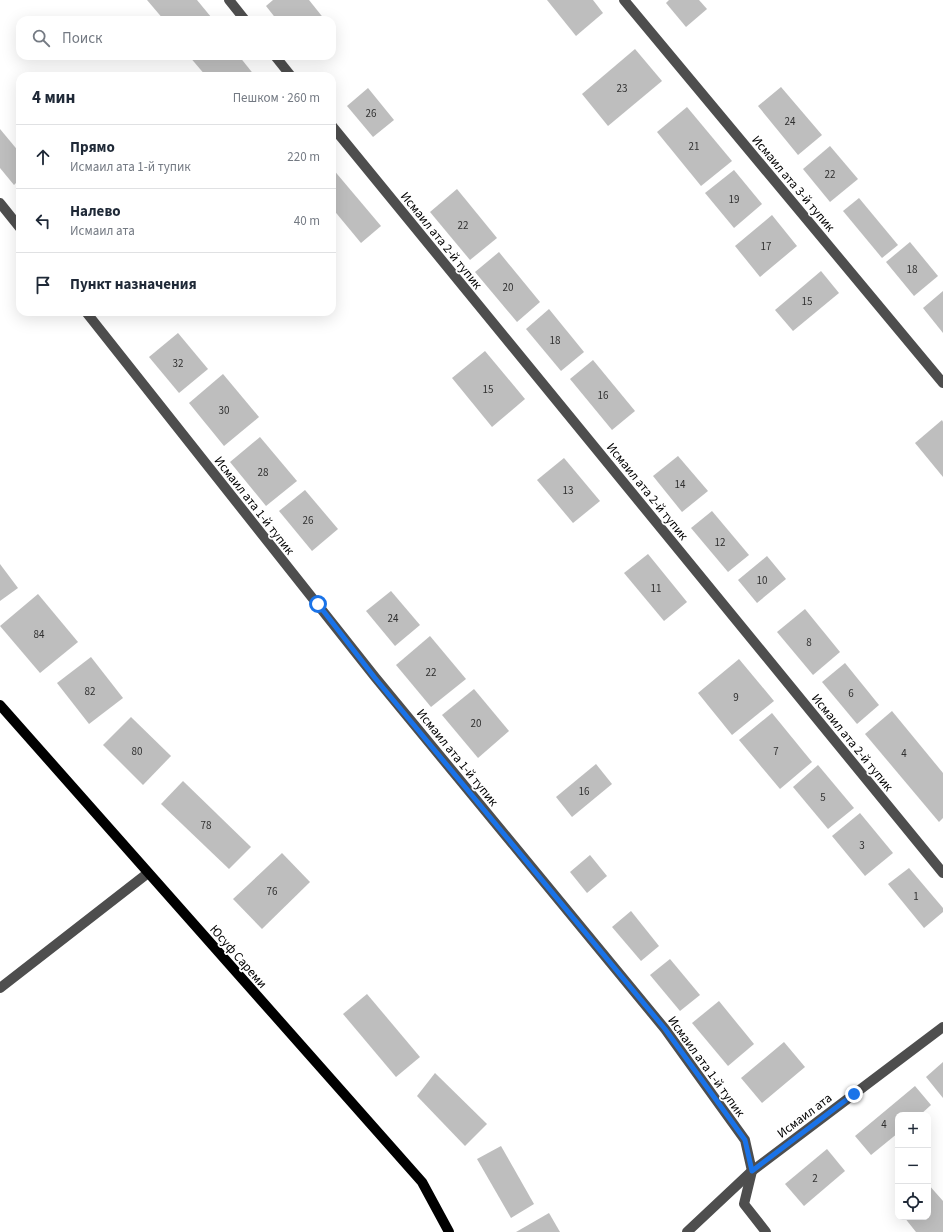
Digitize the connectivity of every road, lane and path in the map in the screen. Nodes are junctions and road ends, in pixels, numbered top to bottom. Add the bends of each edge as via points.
1 (229, 0) edge
2 (624, 0) edge
3 (242, 16) edge
4 (278, 60) edge
5 (288, 72) edge
6 (336, 131) edge
7 (0, 203) edge
8 (16, 223) edge
9 (89, 316) edge
10 (943, 383) edge
11 (0, 705) edge
12 (148, 873) junction
13 (943, 873) edge
14 (0, 988) edge
15 (943, 1027) edge
16 (752, 1171) junction
17 (449, 1232) edge
18 (687, 1232) edge
19 (766, 1232) edge

1 - 3 street
2 - 10 street, Исмаил ата 3-й тупик
4 - 5 street
6 - 13 street, Исмаил ата 2-й тупик
7 - 8 street
9 - 16 street, Исмаил ата 1-й тупик via 375,678 665,1029 745,1140
11 - 12 main road, Юсуф Сареми
12 - 14 street
12 - 17 main road, Юсуф Сареми via 422,1182
15 - 16 street, Исмаил ата
16 - 18 street, Исмаил ата
16 - 19 street, Исмаил ата 1-й тупик via 744,1204

